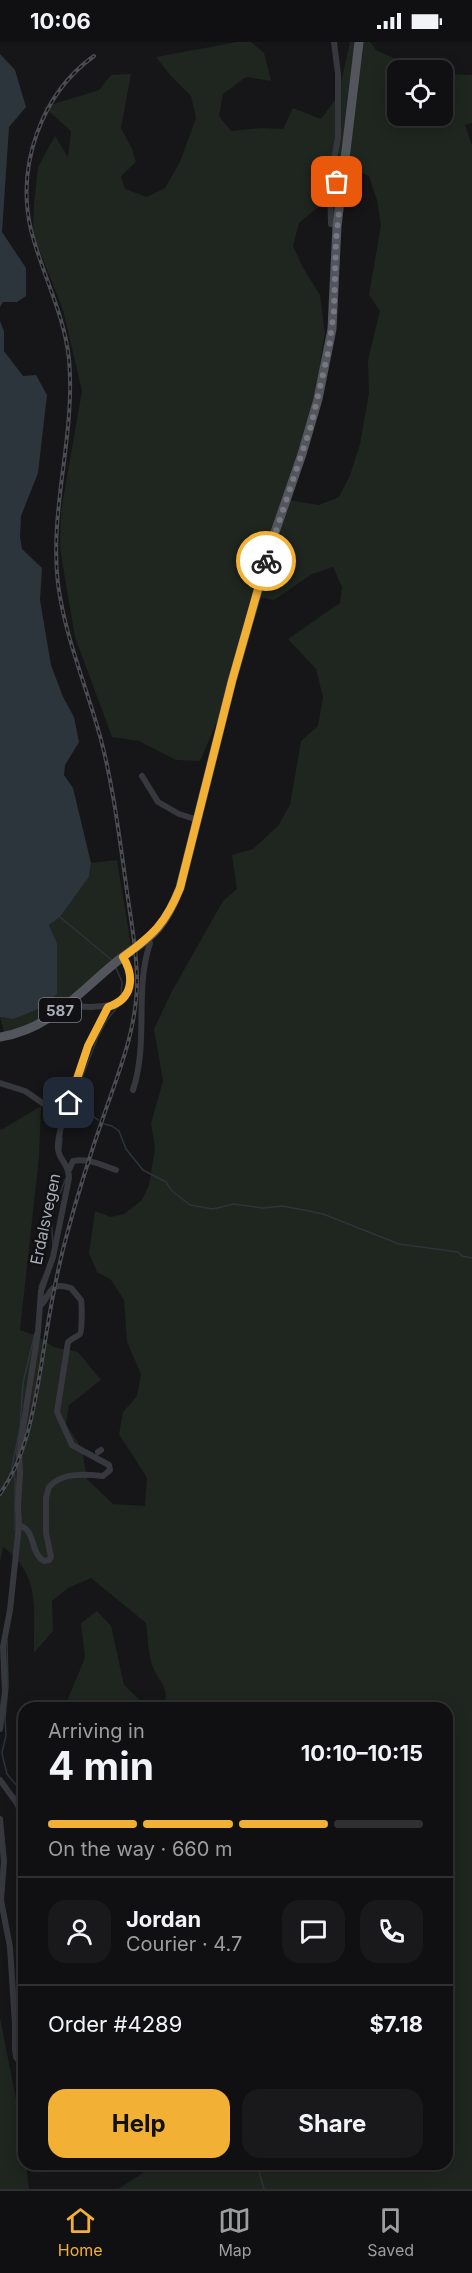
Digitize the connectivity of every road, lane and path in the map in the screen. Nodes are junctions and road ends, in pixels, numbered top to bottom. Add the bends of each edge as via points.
1 (334, 42) edge
2 (359, 42) edge
3 (330, 181) junction
4 (342, 183) junction
5 (332, 224) dead end
6 (142, 776) dead end
7 (198, 820) junction
8 (148, 938) junction
9 (116, 962) junction
10 (69, 1002) junction
11 (114, 1004) junction
12 (0, 1037) edge
13 (0, 1083) edge
14 (133, 1090) dead end
15 (44, 1104) dead end
16 (69, 1170) junction
17 (116, 1170) dead end
18 (41, 1306) junction
19 (19, 1525) junction
20 (0, 1729) edge
21 (0, 1780) edge
22 (18, 1805) edge
23 (0, 1819) edge
24 (18, 2060) edge

1 - 3 street via 338,138
2 - 4 main road, 587
3 - 4 street
3 - 5 street
4 - 7 main road, 587 via 332,329 318,399 232,681
6 - 7 street via 158,802
7 - 8 main road, 587 via 174,902
8 - 9 main road, 587
8 - 14 street via 141,995 140,1068
9 - 10 main road, 587
9 - 11 street, Erdalsvegen via 130,968 127,996
10 - 11 street via 79,1006
10 - 12 main road, 587 via 41,1024
11 - 16 street, Erdalsvegen via 88,1046 62,1121 58,1150
13 - 15 street via 26,1091
16 - 17 street via 73,1161 78,1160
16 - 18 street, Erdalsvegen via 53,1257 41,1291
18 - 19 street, Erdalsvegen via 19,1454
18 - 19 street, Erdalsvegen via 54,1287 71,1288 80,1295 82,1329 68,1342 57,1412 72,1445 108,1465 110,1470 103,1476 86,1473 59,1479 49,1487 49,1560 38,1556 30,1533
19 - 20 street, Erdalsvegen via 3,1643 5,1692
21 - 22 street
23 - 24 street via 4,1861 1,1900 10,1947

